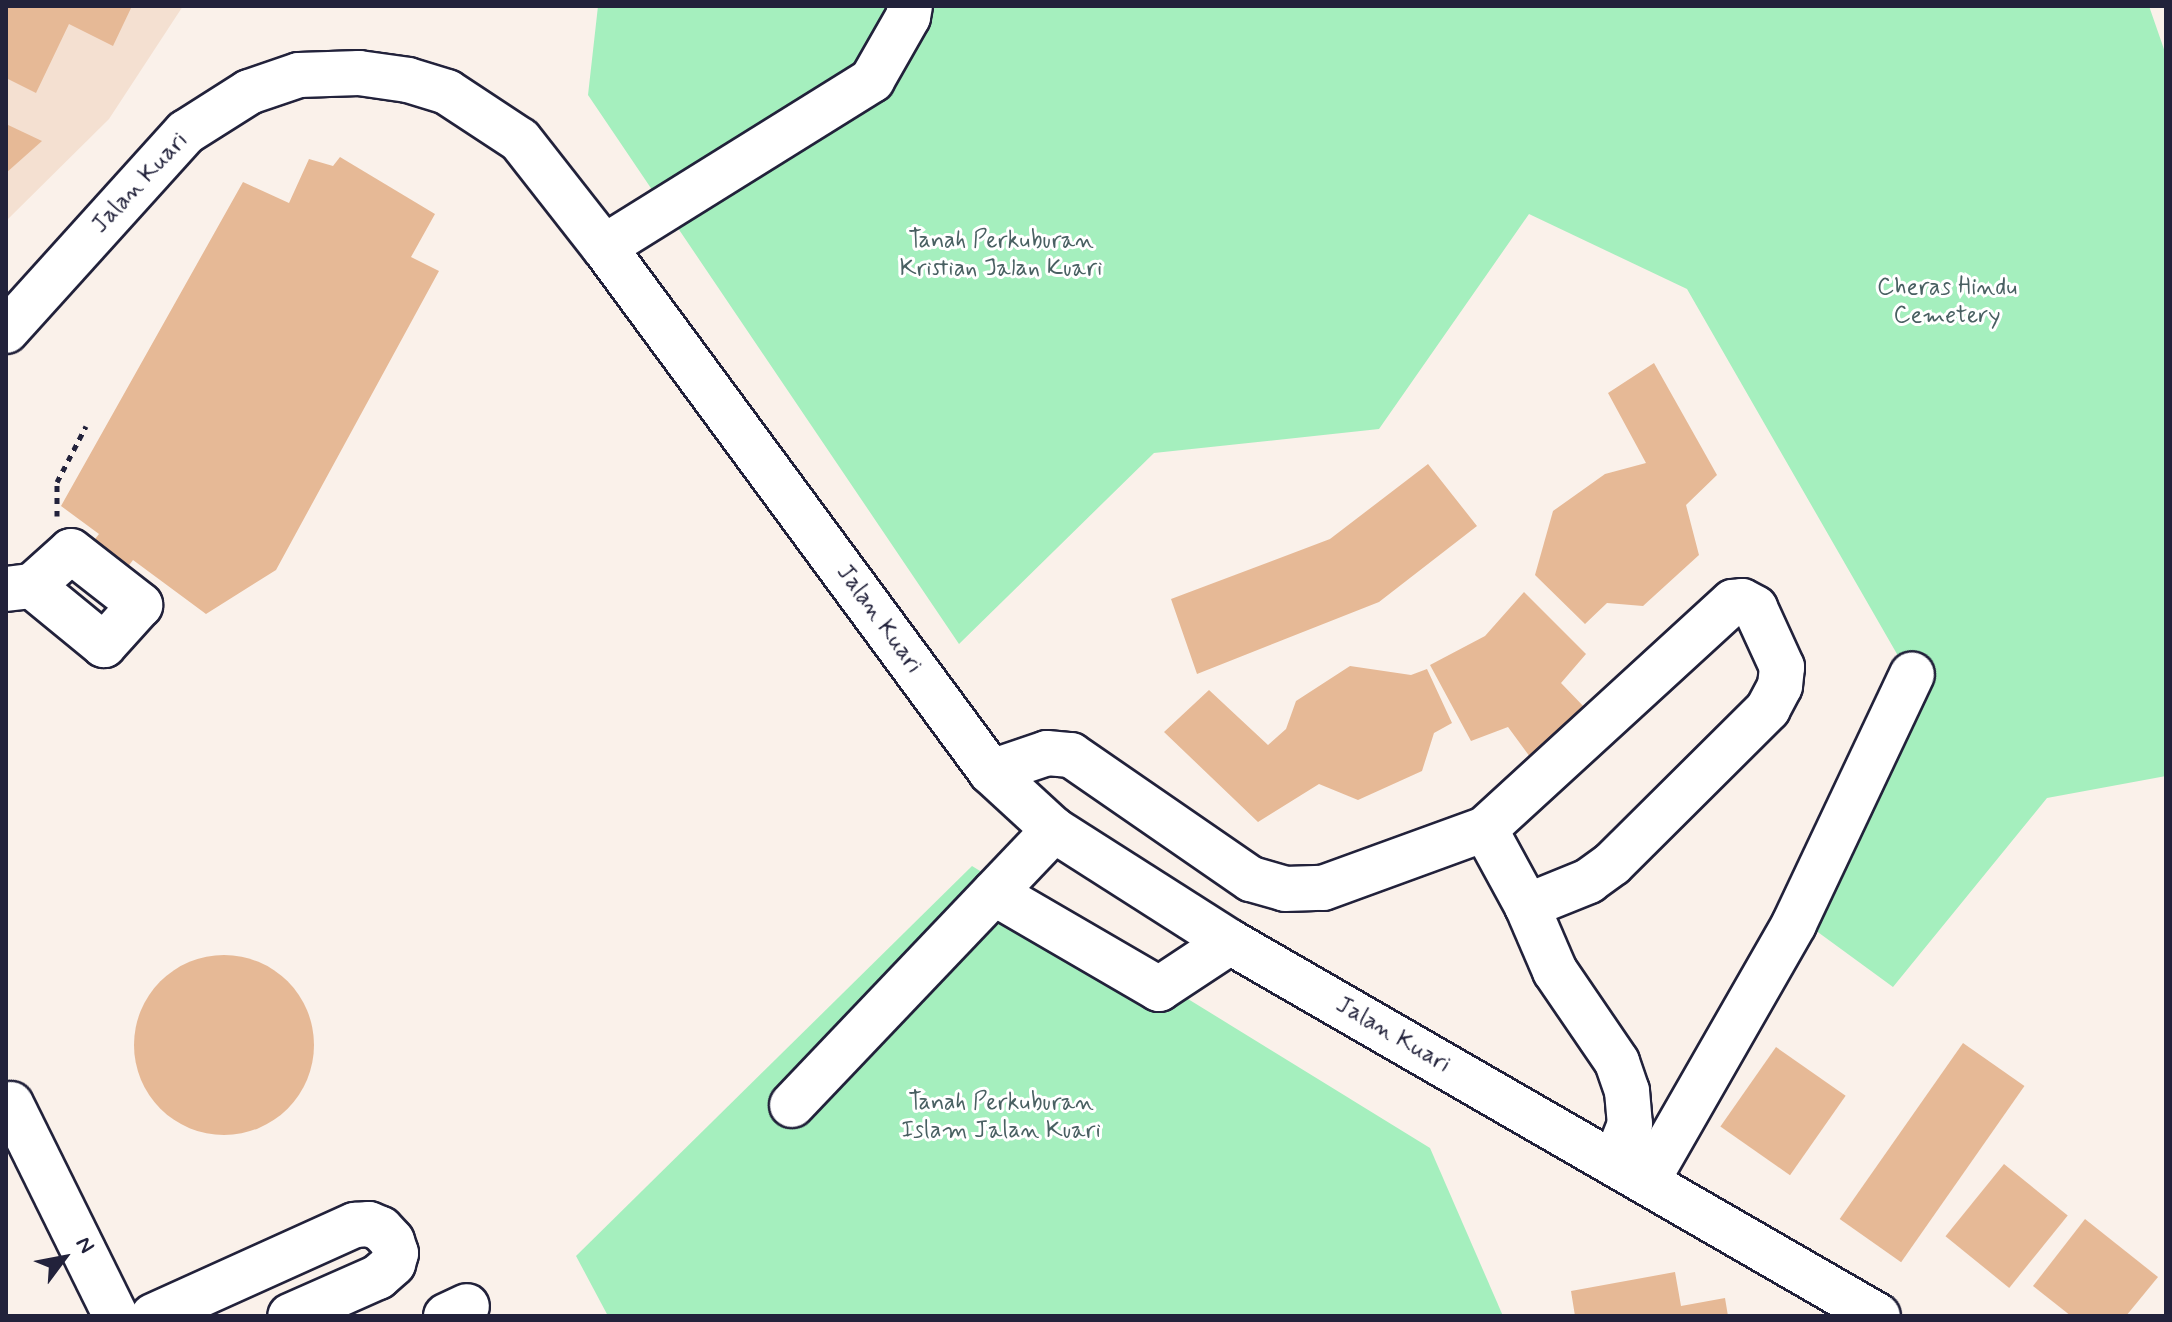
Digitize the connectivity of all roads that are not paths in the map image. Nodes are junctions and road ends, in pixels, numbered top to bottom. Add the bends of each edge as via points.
1 (910, 6) edge
2 (604, 247) junction
3 (7, 331) edge
4 (19, 587) edge
5 (1912, 674) dead end
6 (991, 772) junction
7 (1485, 829) junction
8 (1054, 830) junction
9 (994, 893) junction
10 (1527, 906) junction
11 (1230, 942) junction
12 (8, 1104) edge
13 (792, 1105) dead end
14 (1631, 1172) junction
15 (1841, 1305) edge
16 (116, 1316) edge
17 (153, 1316) edge
18 (290, 1316) edge
19 (1878, 1316) edge

1 - 2 street via 872,80
2 - 3 street, Jalan Kuari via 520,140 447,92 359,73 299,75 249,92 186,132
2 - 6 street, Jalan Kuari
4 - 4 street via 68,551 145,590 139,608 104,645
5 - 14 street via 1794,924
6 - 7 street via 1047,753 1071,755 1217,859 1251,879 1285,889 1323,888
6 - 8 street, Jalan Kuari
7 - 10 street
7 - 10 street via 1733,602 1755,608 1782,667 1780,686 1768,709 1612,864 1589,881
8 - 9 street
8 - 11 street, Jalan Kuari
9 - 11 street via 1159,989
9 - 13 street
10 - 14 street via 1555,971 1617,1062 1627,1091
11 - 14 street, Jalan Kuari
12 - 16 street
14 - 15 street, Jalan Kuari
15 - 19 street, Jalan Kuari
17 - 18 street via 355,1225 381,1229 392,1241 393,1264 378,1277

